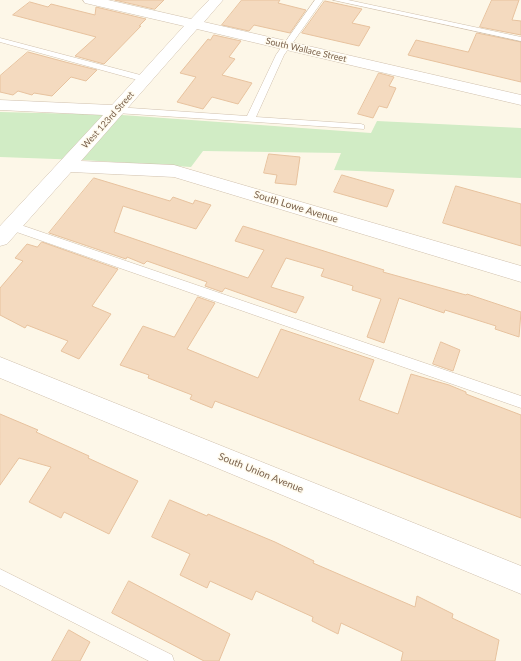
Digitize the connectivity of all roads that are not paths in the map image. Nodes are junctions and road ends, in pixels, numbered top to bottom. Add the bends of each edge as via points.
1 (90, 0) edge
2 (216, 0) edge
3 (319, 0) edge
4 (336, 0) edge
5 (194, 24) junction
6 (521, 39) edge
7 (0, 40) edge
8 (287, 46) junction
9 (145, 79) junction
10 (521, 100) edge
11 (0, 105) edge
12 (116, 110) junction
13 (250, 120) junction
14 (361, 127) dead end
15 (66, 166) junction
16 (12, 226) junction
17 (0, 239) edge
18 (521, 274) edge
19 (0, 367) edge
20 (521, 402) edge
21 (0, 577) edge
22 (521, 580) edge
23 (166, 661) edge

1 - 5 street, South Wallace Street
2 - 5 street, West 123rd Street
3 - 8 lane
4 - 6 lane
5 - 8 street, South Wallace Street
5 - 9 street, West 123rd Street
7 - 9 lane
8 - 10 street, South Wallace Street
8 - 13 lane via 280,55
9 - 12 street, West 123rd Street
11 - 12 street
12 - 13 lane
12 - 15 street, West 123rd Street
13 - 14 lane
15 - 16 street, West 123rd Street
15 - 18 street, South Lowe Avenue via 174,171
16 - 17 street, West 123rd Street
16 - 20 lane
19 - 22 street, South Union Avenue
21 - 23 lane

